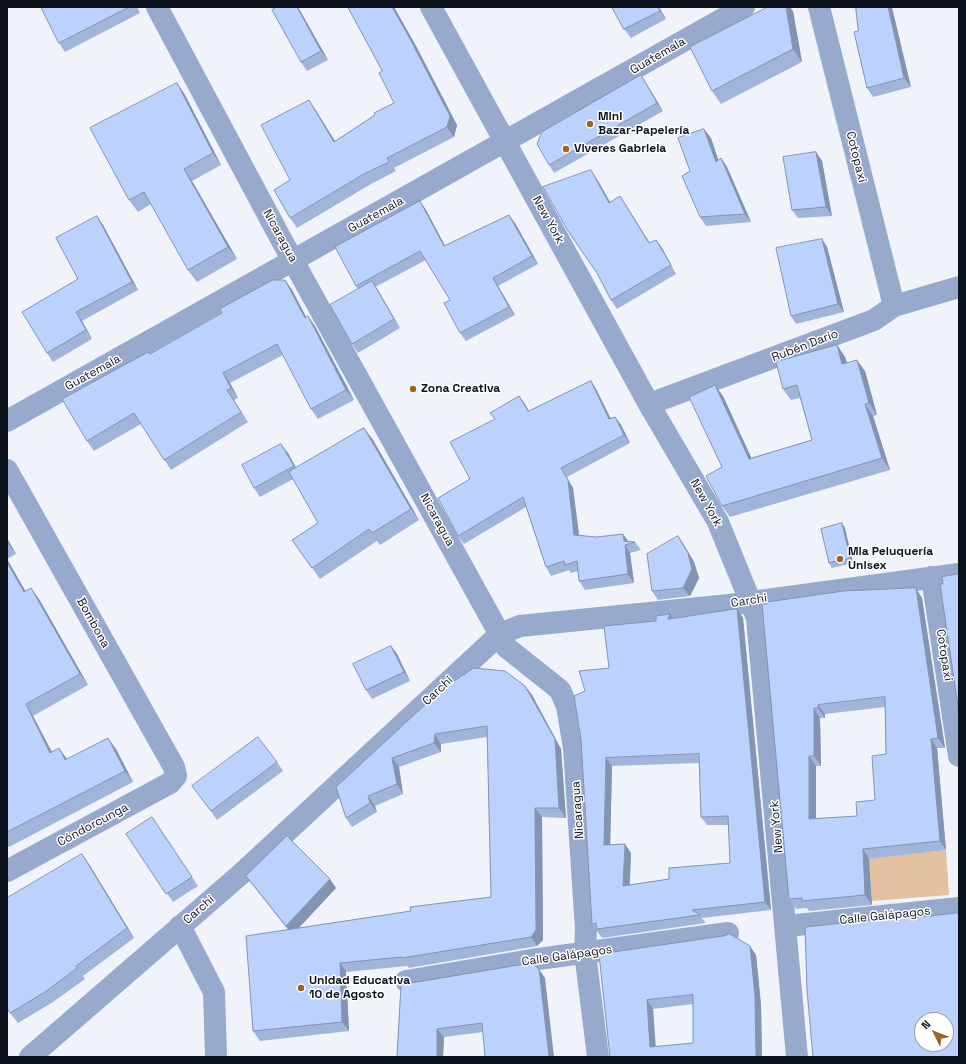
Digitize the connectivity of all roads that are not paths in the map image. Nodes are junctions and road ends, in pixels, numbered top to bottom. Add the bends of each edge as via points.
1 (157, 7) edge
2 (431, 7) edge
3 (744, 7) edge
4 (819, 7) edge
5 (505, 142) junction
6 (293, 260) junction
7 (959, 287) edge
8 (894, 306) junction
9 (650, 406) junction
10 (7, 421) edge
11 (7, 470) edge
12 (959, 574) edge
13 (932, 577) junction
14 (749, 602) junction
15 (500, 634) junction
16 (959, 756) edge
17 (176, 776) joint
18 (7, 871) edge
19 (959, 908) edge
20 (180, 926) junction
21 (786, 926) junction
22 (728, 933) edge
23 (585, 953) junction
24 (406, 980) dead end
25 (30, 1057) edge
26 (216, 1057) edge
27 (598, 1057) edge
28 (797, 1057) edge

1 - 6 street, Nicaragua
2 - 5 street, New York
3 - 5 street, Guatemala
4 - 8 street, Cotopaxi
5 - 6 street, Guatemala
5 - 9 street, New York
6 - 10 street, Guatemala
6 - 15 street, Nicaragua
7 - 8 street, Rubén Darío
8 - 9 street, Rubén Darío via 874,320 660,400
9 - 14 street, New York via 718,522
11 - 17 street, Bombona via 174,767
12 - 13 street, Carchi
13 - 14 street, Carchi
13 - 16 street, Cotopaxi
14 - 15 street, Carchi via 520,626
14 - 21 street, New York via 757,618
15 - 20 street, Carchi via 241,874
15 - 23 street, Nicaragua via 506,647 560,690 567,706 574,748 586,930
17 - 18 street, Cóndorcunga via 170,783
19 - 21 street, Calle Galápagos
20 - 25 street, Carchi
20 - 26 street via 214,992
21 - 28 street, New York
22 - 23 street, Calle Galápagos
23 - 24 street, Calle Galápagos
23 - 27 street, Nicaragua

